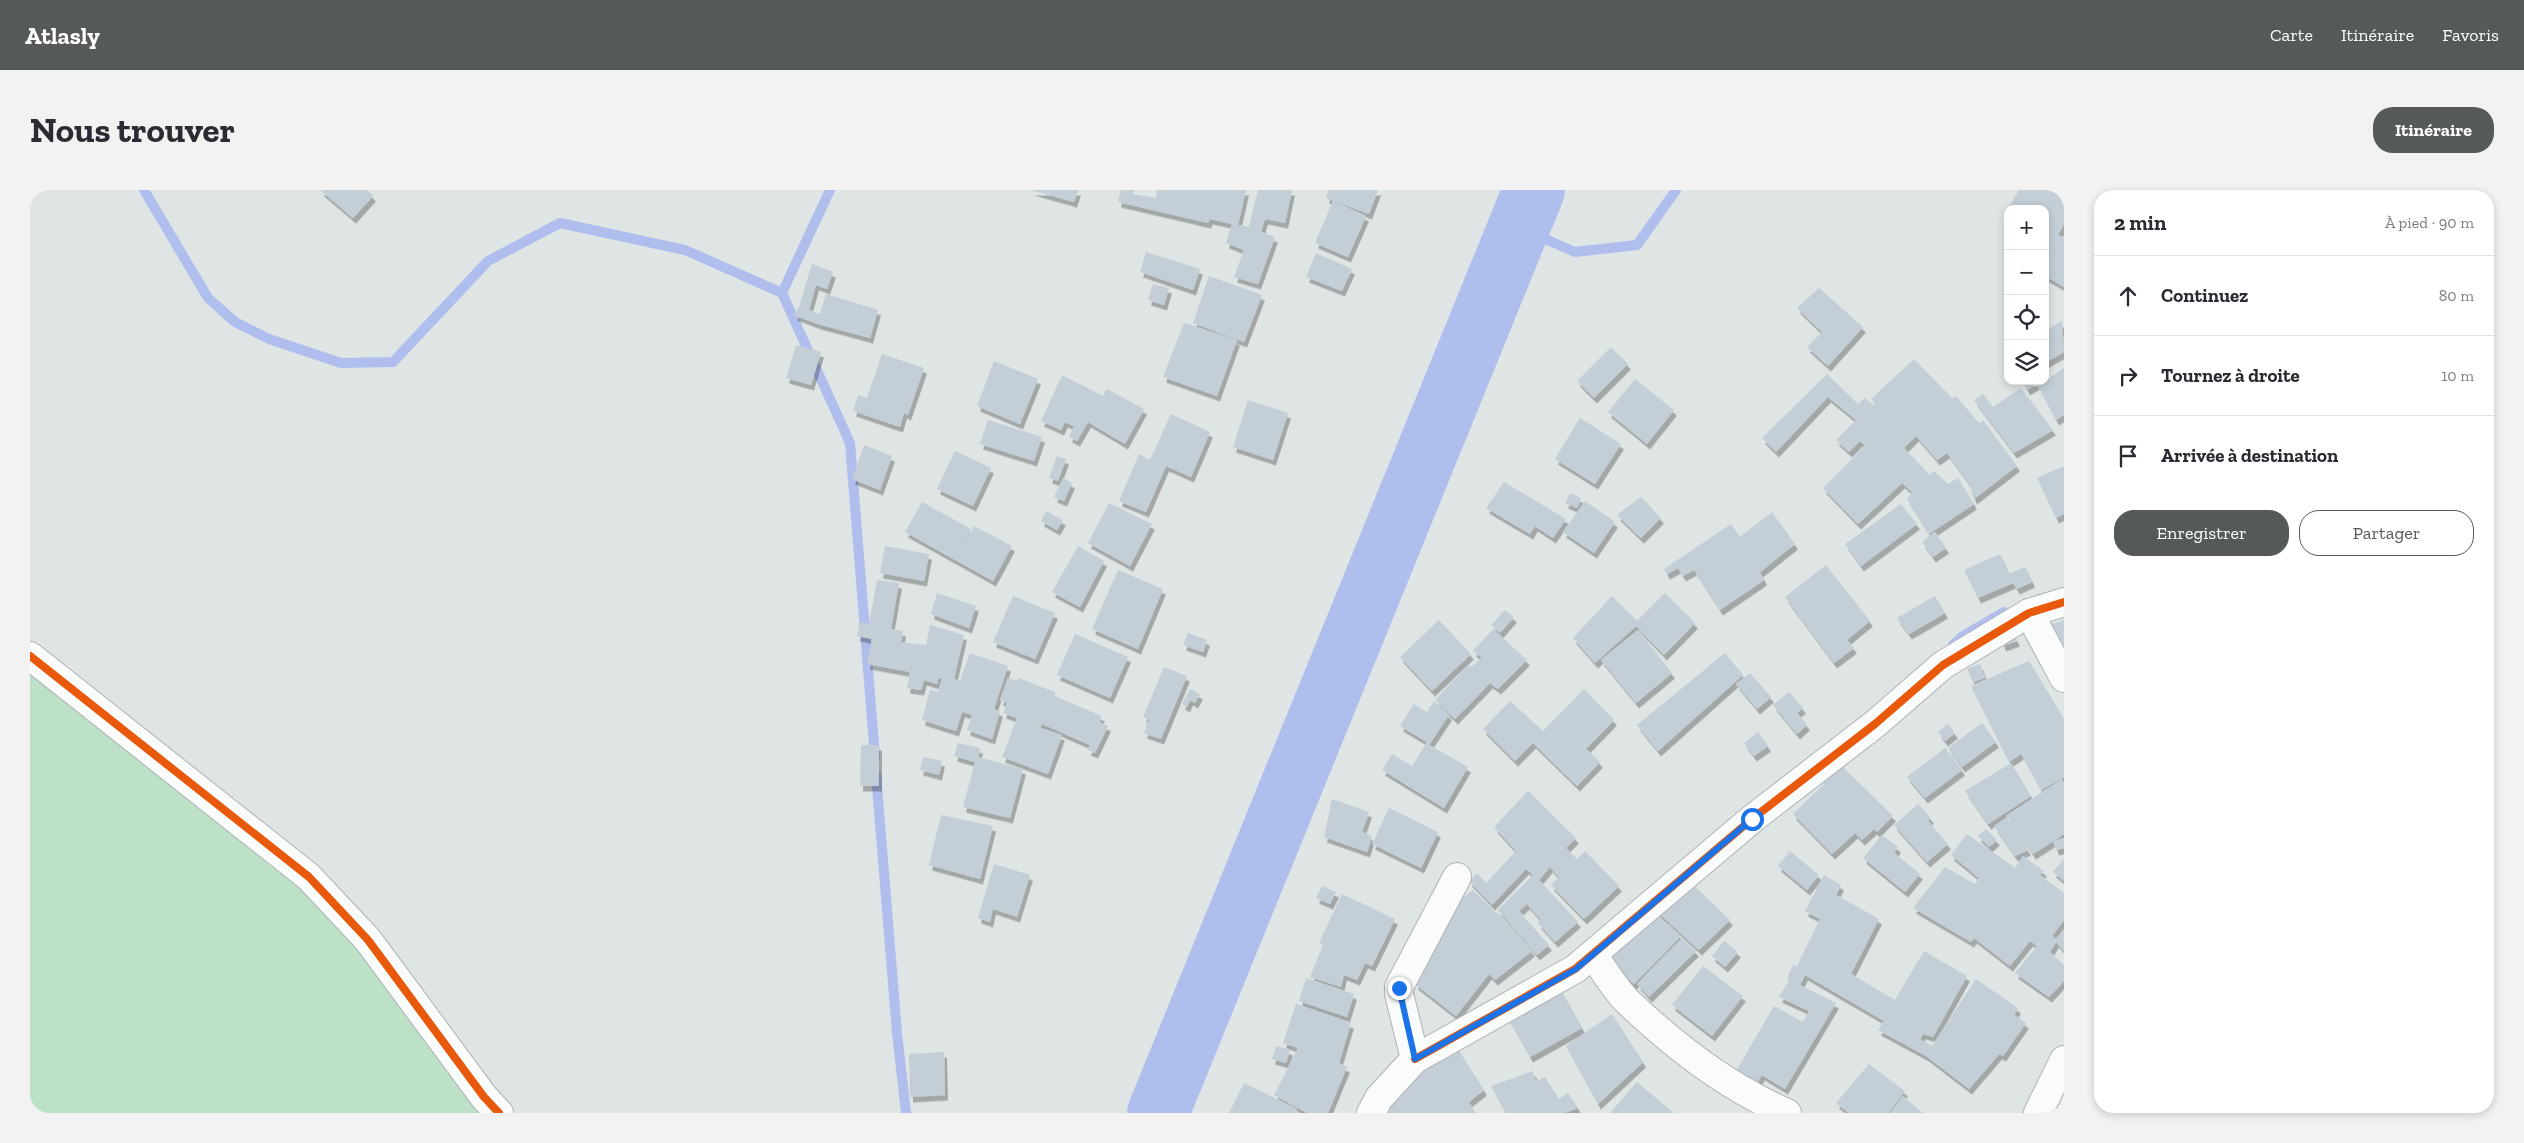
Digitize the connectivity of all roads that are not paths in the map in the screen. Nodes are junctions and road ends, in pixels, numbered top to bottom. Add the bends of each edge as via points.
1 (2064, 602) edge
2 (2029, 612) junction
3 (30, 656) edge
4 (2064, 678) edge
5 (1457, 877) dead end
6 (1592, 955) junction
7 (1415, 1059) junction
8 (2064, 1060) edge
9 (499, 1113) edge
10 (1372, 1113) edge
11 (1787, 1113) edge
12 (2038, 1113) edge

1 - 2 street
2 - 4 street
2 - 6 street via 1942,665 1875,724 1752,819
3 - 9 street via 309,877 368,940
5 - 7 street via 1399,988
6 - 7 street via 1576,969
6 - 11 street via 1626,1000 1674,1041 1727,1080
7 - 10 street via 1379,1098
8 - 12 street

